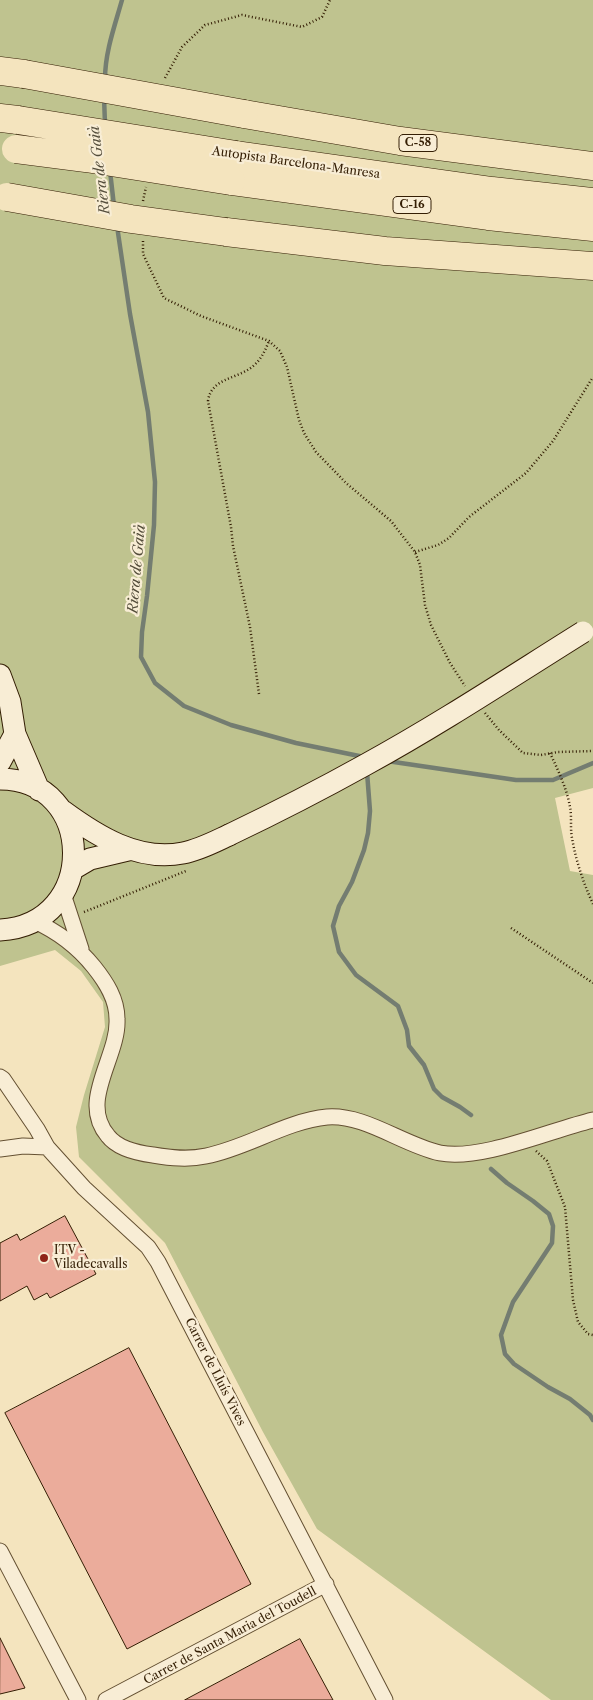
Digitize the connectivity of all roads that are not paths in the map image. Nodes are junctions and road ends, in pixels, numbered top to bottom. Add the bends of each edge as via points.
1 (12, 73) edge
2 (9, 119) edge
3 (8, 147) edge
4 (593, 166) edge
5 (4, 196) edge
6 (593, 202) edge
7 (593, 227) edge
8 (593, 266) edge
9 (588, 628) edge
10 (0, 675) edge
11 (15, 734) junction
12 (0, 762) edge
13 (0, 779) edge
14 (39, 790) junction
15 (59, 808) junction
16 (128, 850) junction
17 (73, 869) junction
18 (64, 894) junction
19 (34, 921) junction
20 (0, 930) edge
21 (82, 952) junction
22 (0, 1077) edge
23 (593, 1120) edge
24 (47, 1147) junction
25 (0, 1149) edge
26 (0, 1551) edge
27 (326, 1584) junction
28 (78, 1700) edge
29 (106, 1700) edge
30 (385, 1700) edge

1 - 4 highway, C-58, bridge via 400,141
2 - 6 highway, Autopista Barcelona-Manresa / C-16, bridge via 236,155
3 - 7 highway, Autopista Barcelona-Manresa / C-16, bridge via 231,181
5 - 8 highway, bridge via 131,219 385,251
9 - 16 street, bridge via 474,702 308,796 229,835 181,854
10 - 11 street via 10,702
11 - 12 street
11 - 14 street
13 - 14 street
14 - 15 street
15 - 16 street via 87,828
15 - 17 street via 73,837
16 - 17 street via 90,859
17 - 18 street
18 - 19 street
18 - 21 street
19 - 20 street
19 - 21 street via 62,936
21 - 23 street via 108,987 116,1007 116,1032 96,1113 107,1136 121,1146 143,1154 197,1158 302,1122 336,1117 370,1126 441,1153 464,1154
22 - 24 street, Carrer de Lluís Vives
24 - 25 street
24 - 27 street, Carrer de Lluís Vives via 84,1188 148,1247 158,1262
26 - 28 street
27 - 29 street, Carrer de Santa Maria del Toudell
27 - 30 street, Carrer de Lluís Vives

